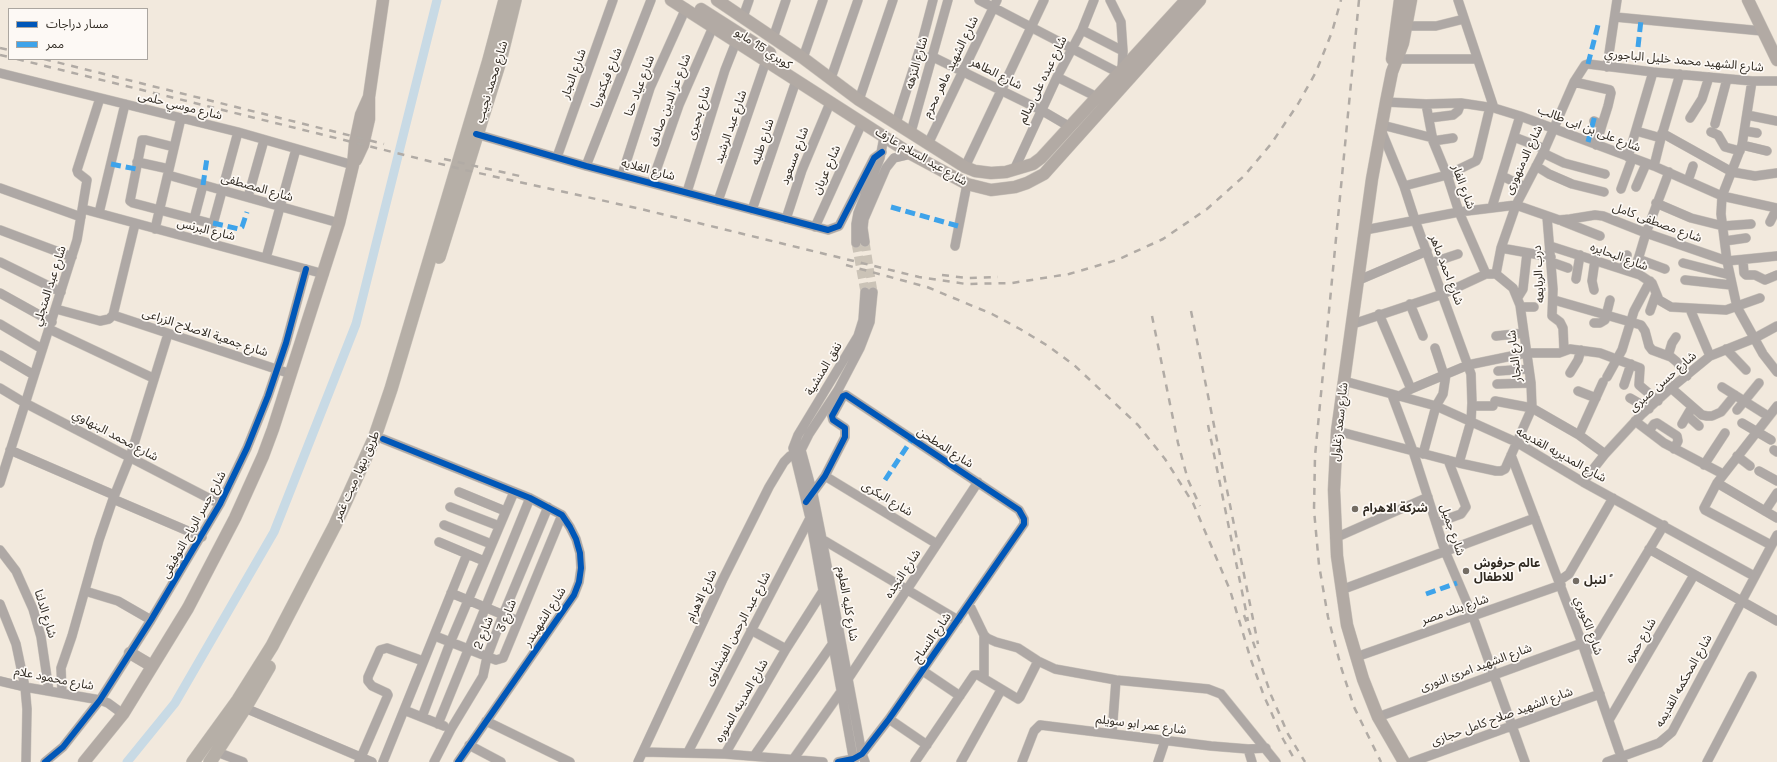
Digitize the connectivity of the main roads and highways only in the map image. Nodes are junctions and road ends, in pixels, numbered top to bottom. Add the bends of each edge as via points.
1 (383, 0) edge
2 (505, 0) edge
3 (515, 0) edge
4 (671, 0) edge
5 (701, 0) edge
6 (717, 0) edge
7 (1186, 0) edge
8 (1200, 0) edge
9 (1400, 0) edge
10 (1410, 0) edge
11 (1748, 0) edge
12 (686, 4) edge
13 (772, 50) junction
14 (1127, 56) junction
15 (1395, 59) junction
16 (1777, 60) edge
17 (1138, 70) junction
18 (491, 73) junction
19 (1110, 82) junction
20 (1120, 90) junction
21 (830, 103) junction
22 (463, 163) junction
23 (1010, 171) junction
24 (982, 172) junction
25 (971, 186) junction
26 (1008, 188) junction
27 (401, 373) junction
28 (130, 653) road end
29 (152, 666) junction
30 (211, 753) edge
31 (84, 762) edge
32 (193, 762) edge
33 (1404, 762) edge

1 - 29 main road via 365,139 353,165 324,274 265,449 238,512 201,584
2 - 18 highway, شارع محمد نجيب
3 - 18 highway, شارع محمد نجيب
4 - 12 main road, شارع عبد السلام عارف
5 - 13 main road, كوبري 15 مايو
6 - 13 main road, شارع عبد السلام عارف via 743,17
7 - 14 main road, شارع عبد السلام عارف
8 - 17 main road, شارع عبد السلام عارف
9 - 15 main road, شارع سعد زغلول
10 - 15 main road, شارع سعد زغلول via 1406,26
11 - 16 main road
12 - 13 main road, كوبري 15 مايو
12 - 13 main road, شارع عبد السلام عارف via 736,42
13 - 21 main road, شارع عبد السلام عارف via 796,81
13 - 21 main road, كوبري 15 مايو via 827,91 831,95
13 - 24 main road, شارع عبد السلام عارف via 803,58 859,100 928,144 965,167
14 - 17 main road via 1132,68
14 - 19 main road, شارع عبد السلام عارف via 1120,71
15 - 33 main road, شارع سعد زغلول via 1365,230 1337,431 1334,490 1335,538 1347,625 1362,679 1378,717
17 - 20 main road, شارع عبد السلام عارف
18 - 22 highway, شارع محمد نجيب
18 - 22 highway, شارع محمد نجيب via 476,134
19 - 20 main road via 1120,82
19 - 23 main road, شارع عبد السلام عارف via 1037,162
20 - 26 main road, شارع عبد السلام عارف via 1044,174 1027,183
21 - 25 main road, شارع عبد السلام عارف via 911,154
22 - 27 highway, طريق بنها, ميت غمر
23 - 24 main road, شارع عبد السلام عارف
23 - 26 main road via 1003,182
24 - 25 main road via 984,182
25 - 26 main road, شارع عبد السلام عارف via 992,190
27 - 30 highway, طريق بنها, ميت غمر via 335,525
27 - 30 highway, طريق بنها, ميت غمر via 383,439 337,542 293,626 244,708
28 - 29 main road
29 - 31 main road via 123,714
30 - 32 highway, طريق بنها, ميت غمر

